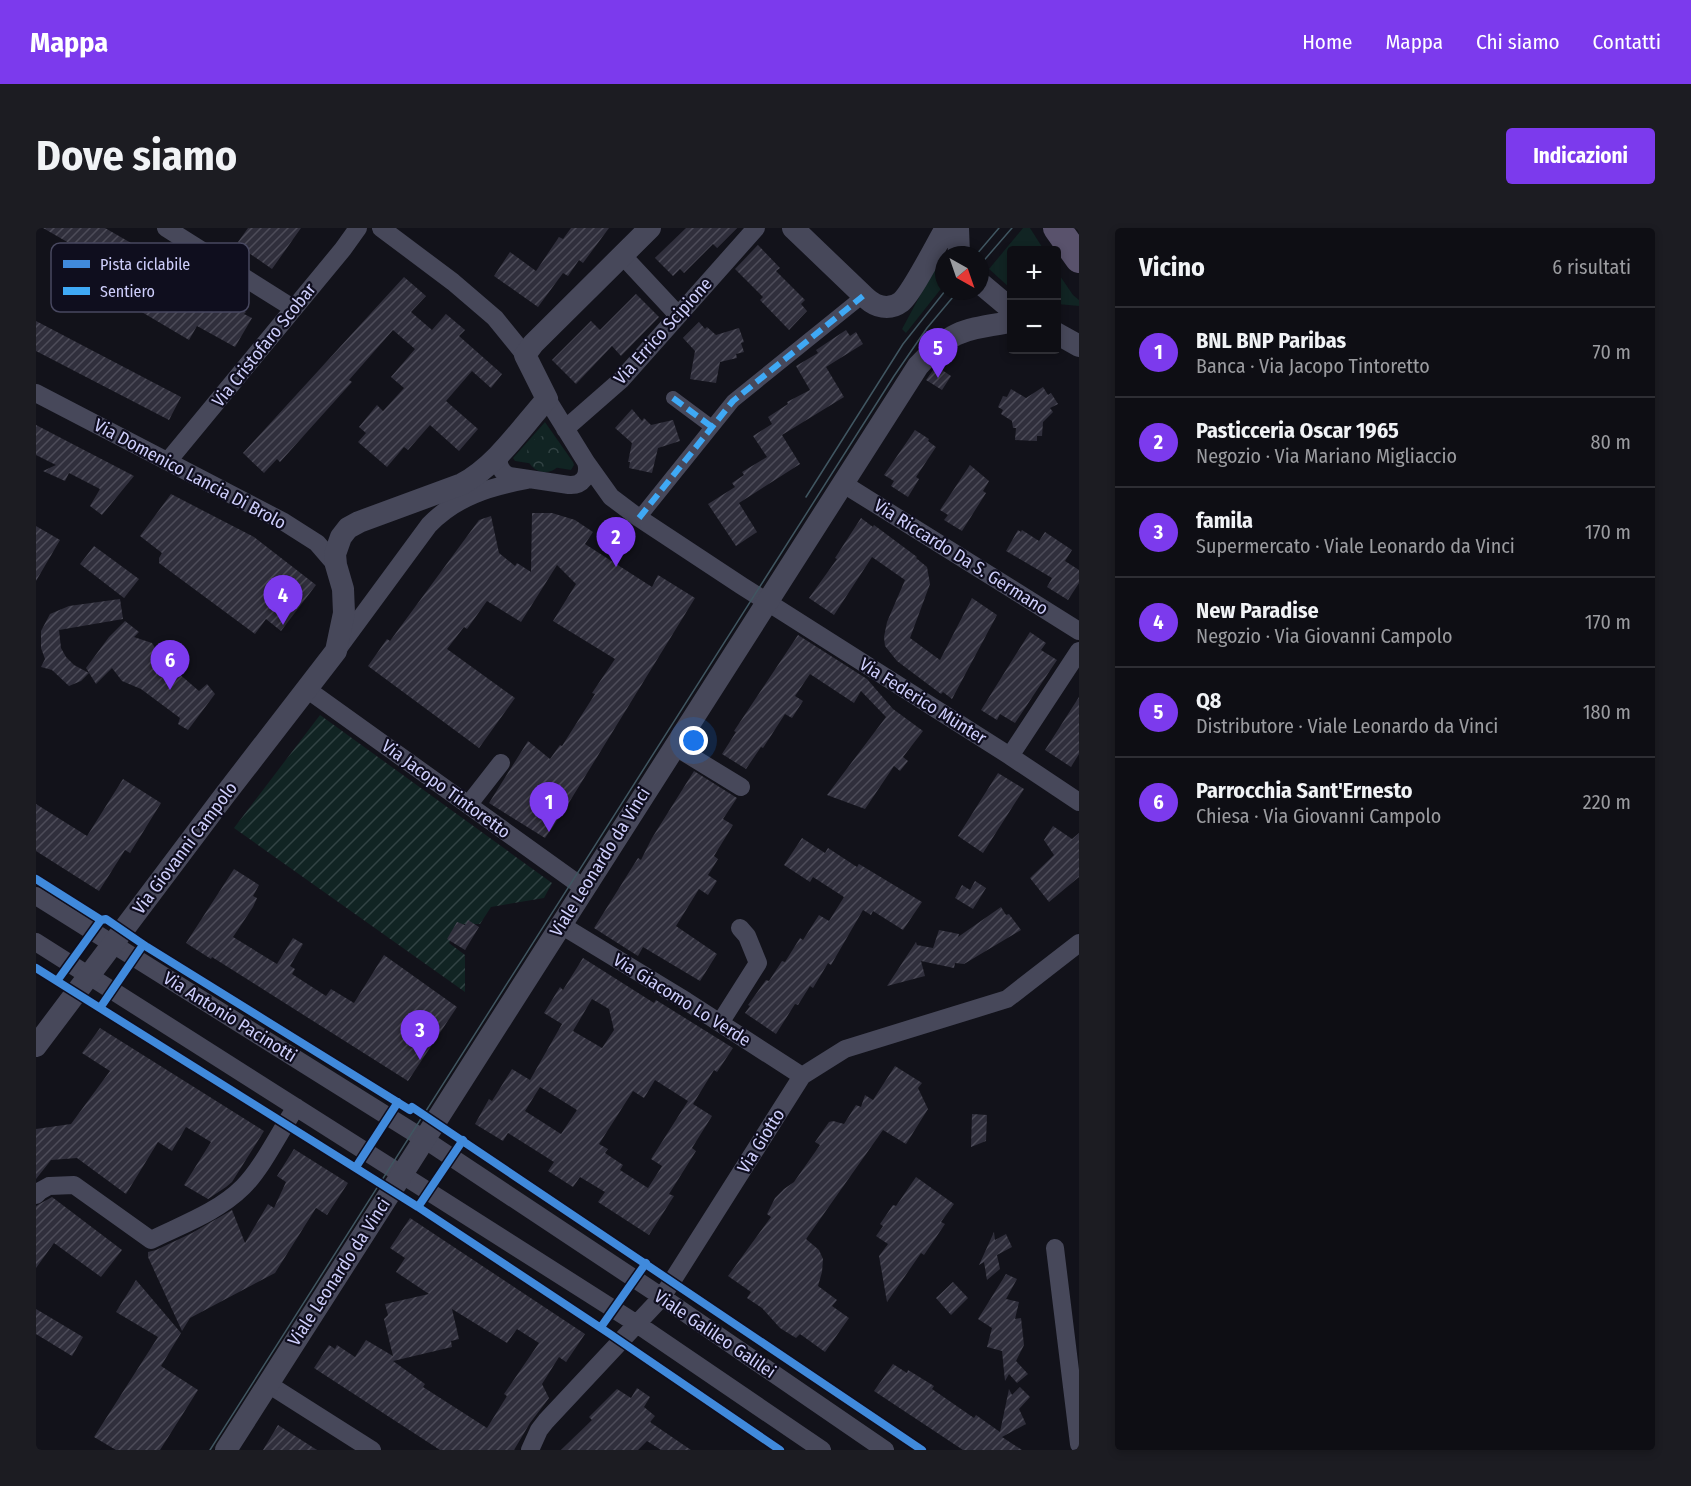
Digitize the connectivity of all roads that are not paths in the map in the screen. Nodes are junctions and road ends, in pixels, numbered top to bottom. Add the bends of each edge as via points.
1 (166, 228) edge
2 (358, 228) edge
3 (381, 228) edge
4 (650, 228) edge
5 (756, 228) edge
6 (793, 228) edge
7 (946, 228) edge
8 (958, 228) edge
9 (1057, 228) edge
10 (190, 243) edge
11 (959, 246) edge
12 (622, 256) junction
13 (1079, 259) edge
14 (249, 280) edge
15 (989, 291) edge
16 (868, 300) junction
17 (1007, 306) edge
18 (295, 307) junction
19 (678, 315) junction
20 (1007, 323) edge
21 (1061, 325) edge
22 (1079, 326) edge
23 (1061, 336) edge
24 (1079, 346) edge
25 (525, 355) junction
26 (36, 393) edge
27 (673, 398) dead end
28 (547, 399) junction
29 (712, 428) junction
30 (566, 429) junction
31 (502, 451) junction
32 (168, 461) junction
33 (586, 462) junction
34 (527, 480) junction
35 (842, 483) junction
36 (568, 485) junction
37 (465, 490) junction
38 (611, 497) junction
39 (639, 518) junction
40 (338, 572) junction
41 (390, 578) junction
42 (766, 602) junction
43 (1079, 631) edge
44 (336, 651) junction
45 (1079, 651) edge
46 (308, 690) junction
47 (674, 746) junction
48 (1010, 756) junction
49 (501, 763) dead end
50 (741, 787) dead end
51 (1079, 802) edge
52 (469, 804) junction
53 (584, 888) junction
54 (36, 896) edge
55 (561, 924) junction
56 (740, 928) dead end
57 (36, 942) edge
58 (1079, 943) edge
59 (112, 944) junction
60 (89, 975) junction
61 (720, 1023) junction
62 (36, 1046) edge
63 (802, 1076) junction
64 (296, 1107) junction
65 (424, 1139) junction
66 (402, 1174) junction
67 (36, 1195) edge
68 (1055, 1248) dead end
69 (662, 1297) junction
70 (637, 1324) junction
71 (268, 1384) junction
72 (1079, 1444) edge
73 (226, 1450) edge
74 (372, 1450) edge
75 (530, 1450) edge
76 (822, 1450) edge
77 (885, 1450) edge

1 - 10 street
2 - 18 street, Via Cristofaro Scobar
3 - 25 street via 487,311
4 - 12 street
5 - 19 street, Via Errico Scipione
6 - 16 street
7 - 16 street via 906,297 886,307
8 - 11 street
9 - 13 main road
12 - 19 street
12 - 25 street
14 - 18 street
15 - 17 street
16 - 29 street via 733,401
18 - 32 street, Via Cristofaro Scobar
19 - 30 street, Via Errico Scipione via 621,380
20 - 35 street, Viale Leonardo da Vinci via 969,329 936,346 918,366
21 - 22 street
23 - 24 street
25 - 28 street
26 - 32 street, Via Domenico Lancia Di Brolo
27 - 29 street
28 - 30 street
28 - 31 street
29 - 39 street
30 - 33 street
31 - 34 street via 498,460 501,470
31 - 37 street
32 - 40 street, Via Domenico Lancia Di Brolo via 318,543
33 - 36 street via 586,478
33 - 38 street
34 - 36 street
34 - 37 street
35 - 42 street, Viale Leonardo da Vinci
35 - 43 street, Via Riccardo Da S. Germano
36 - 38 street
37 - 40 street, Via Giovanni Campolo via 353,525 338,542
37 - 41 street, Via Giovanni Campolo via 429,525
38 - 39 street, Via Federico Münter
39 - 42 street, Via Federico Münter
40 - 41 street, Via Domenico Lancia Di Brolo via 351,595 362,599 372,596
40 - 44 street, Via Giovanni Campolo via 344,613
41 - 44 street, Via Giovanni Campolo
42 - 47 street, Viale Leonardo da Vinci
42 - 48 street, Via Federico Münter
44 - 46 street, Via Giovanni Campolo
45 - 48 street
46 - 52 street, Via Jacopo Tintoretto
46 - 59 street, Via Giovanni Campolo
47 - 50 street
47 - 53 street, Viale Leonardo da Vinci
48 - 51 street, Via Federico Münter
49 - 52 street
52 - 53 street, Via Jacopo Tintoretto
53 - 55 street, Viale Leonardo da Vinci
54 - 59 street, Via Antonio Pacinotti
55 - 61 street, Via Giacomo Lo Verde
55 - 65 street, Viale Leonardo da Vinci
56 - 61 street via 758,963
57 - 60 street
58 - 63 street, Via Giotto via 1007,999 845,1049
59 - 60 street, Via Giovanni Campolo
59 - 65 street, Via Antonio Pacinotti
60 - 62 street, Via Giovanni Campolo
60 - 64 street
61 - 63 street, Via Giacomo Lo Verde
63 - 69 street, Via Giotto
64 - 66 street
64 - 67 street via 250,1180 235,1194 151,1240 74,1185 49,1186
65 - 66 street, Viale Leonardo da Vinci
65 - 69 street, Viale Galileo Galilei
66 - 70 street, Viale Galileo Galilei
66 - 71 street, Viale Leonardo da Vinci
68 - 72 street
69 - 70 street, Via Giotto
69 - 77 street, Viale Galileo Galilei
70 - 75 street, Via Giotto via 546,1421
70 - 76 street, Viale Galileo Galilei
71 - 73 street, Viale Leonardo da Vinci
71 - 74 street

